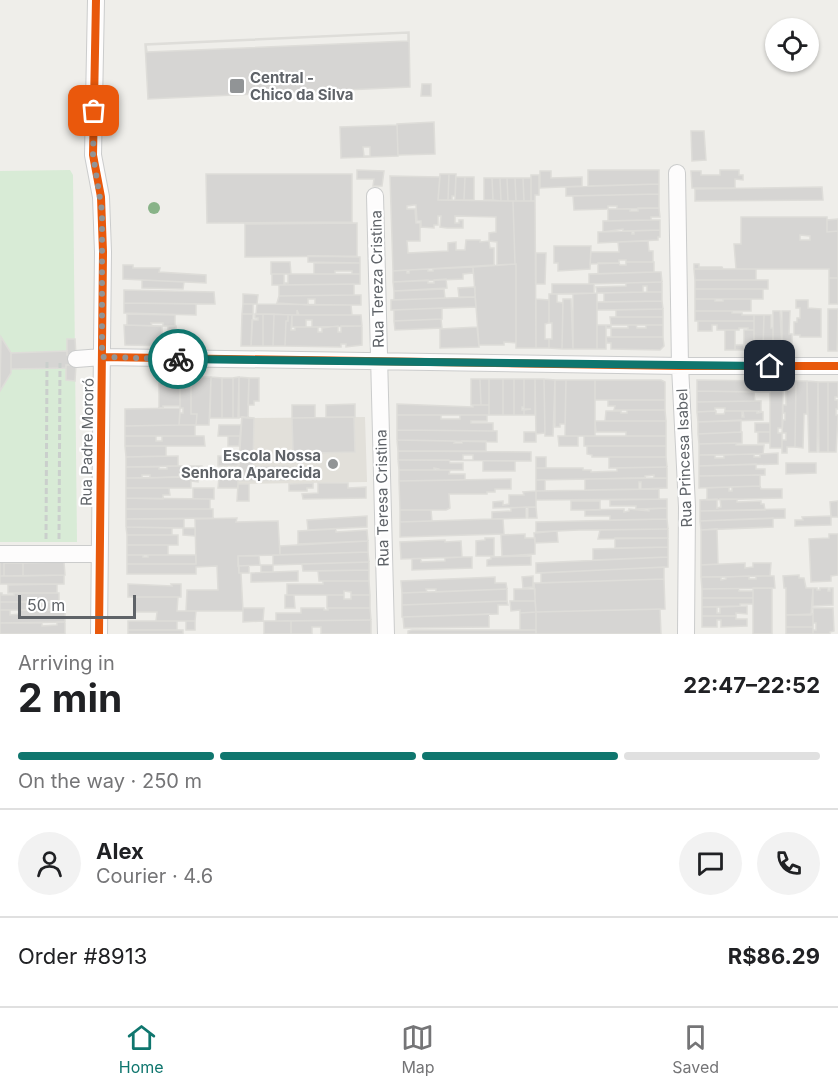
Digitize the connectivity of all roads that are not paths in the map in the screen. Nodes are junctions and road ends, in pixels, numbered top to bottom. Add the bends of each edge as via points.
1 (96, 0) edge
2 (677, 173) dead end
3 (375, 196) dead end
4 (102, 357) junction
5 (68, 360) road end
6 (379, 362) junction
7 (680, 366) junction
8 (838, 366) edge
9 (0, 554) edge
10 (99, 554) junction
11 (99, 634) edge
12 (386, 634) edge
13 (686, 634) edge

1 - 4 street, Rua Padre Mororó via 93,155 102,211
2 - 7 street, Rua Princesa Isabel
3 - 6 street, Rua Tereza Cristina
4 - 5 street
4 - 6 street
4 - 10 street, Rua Padre Mororó
6 - 7 street
6 - 12 street, Rua Teresa Cristina
7 - 8 street
7 - 13 street, Rua Princesa Isabel via 687,507
9 - 10 street
10 - 11 street, Rua Padre Mororó

